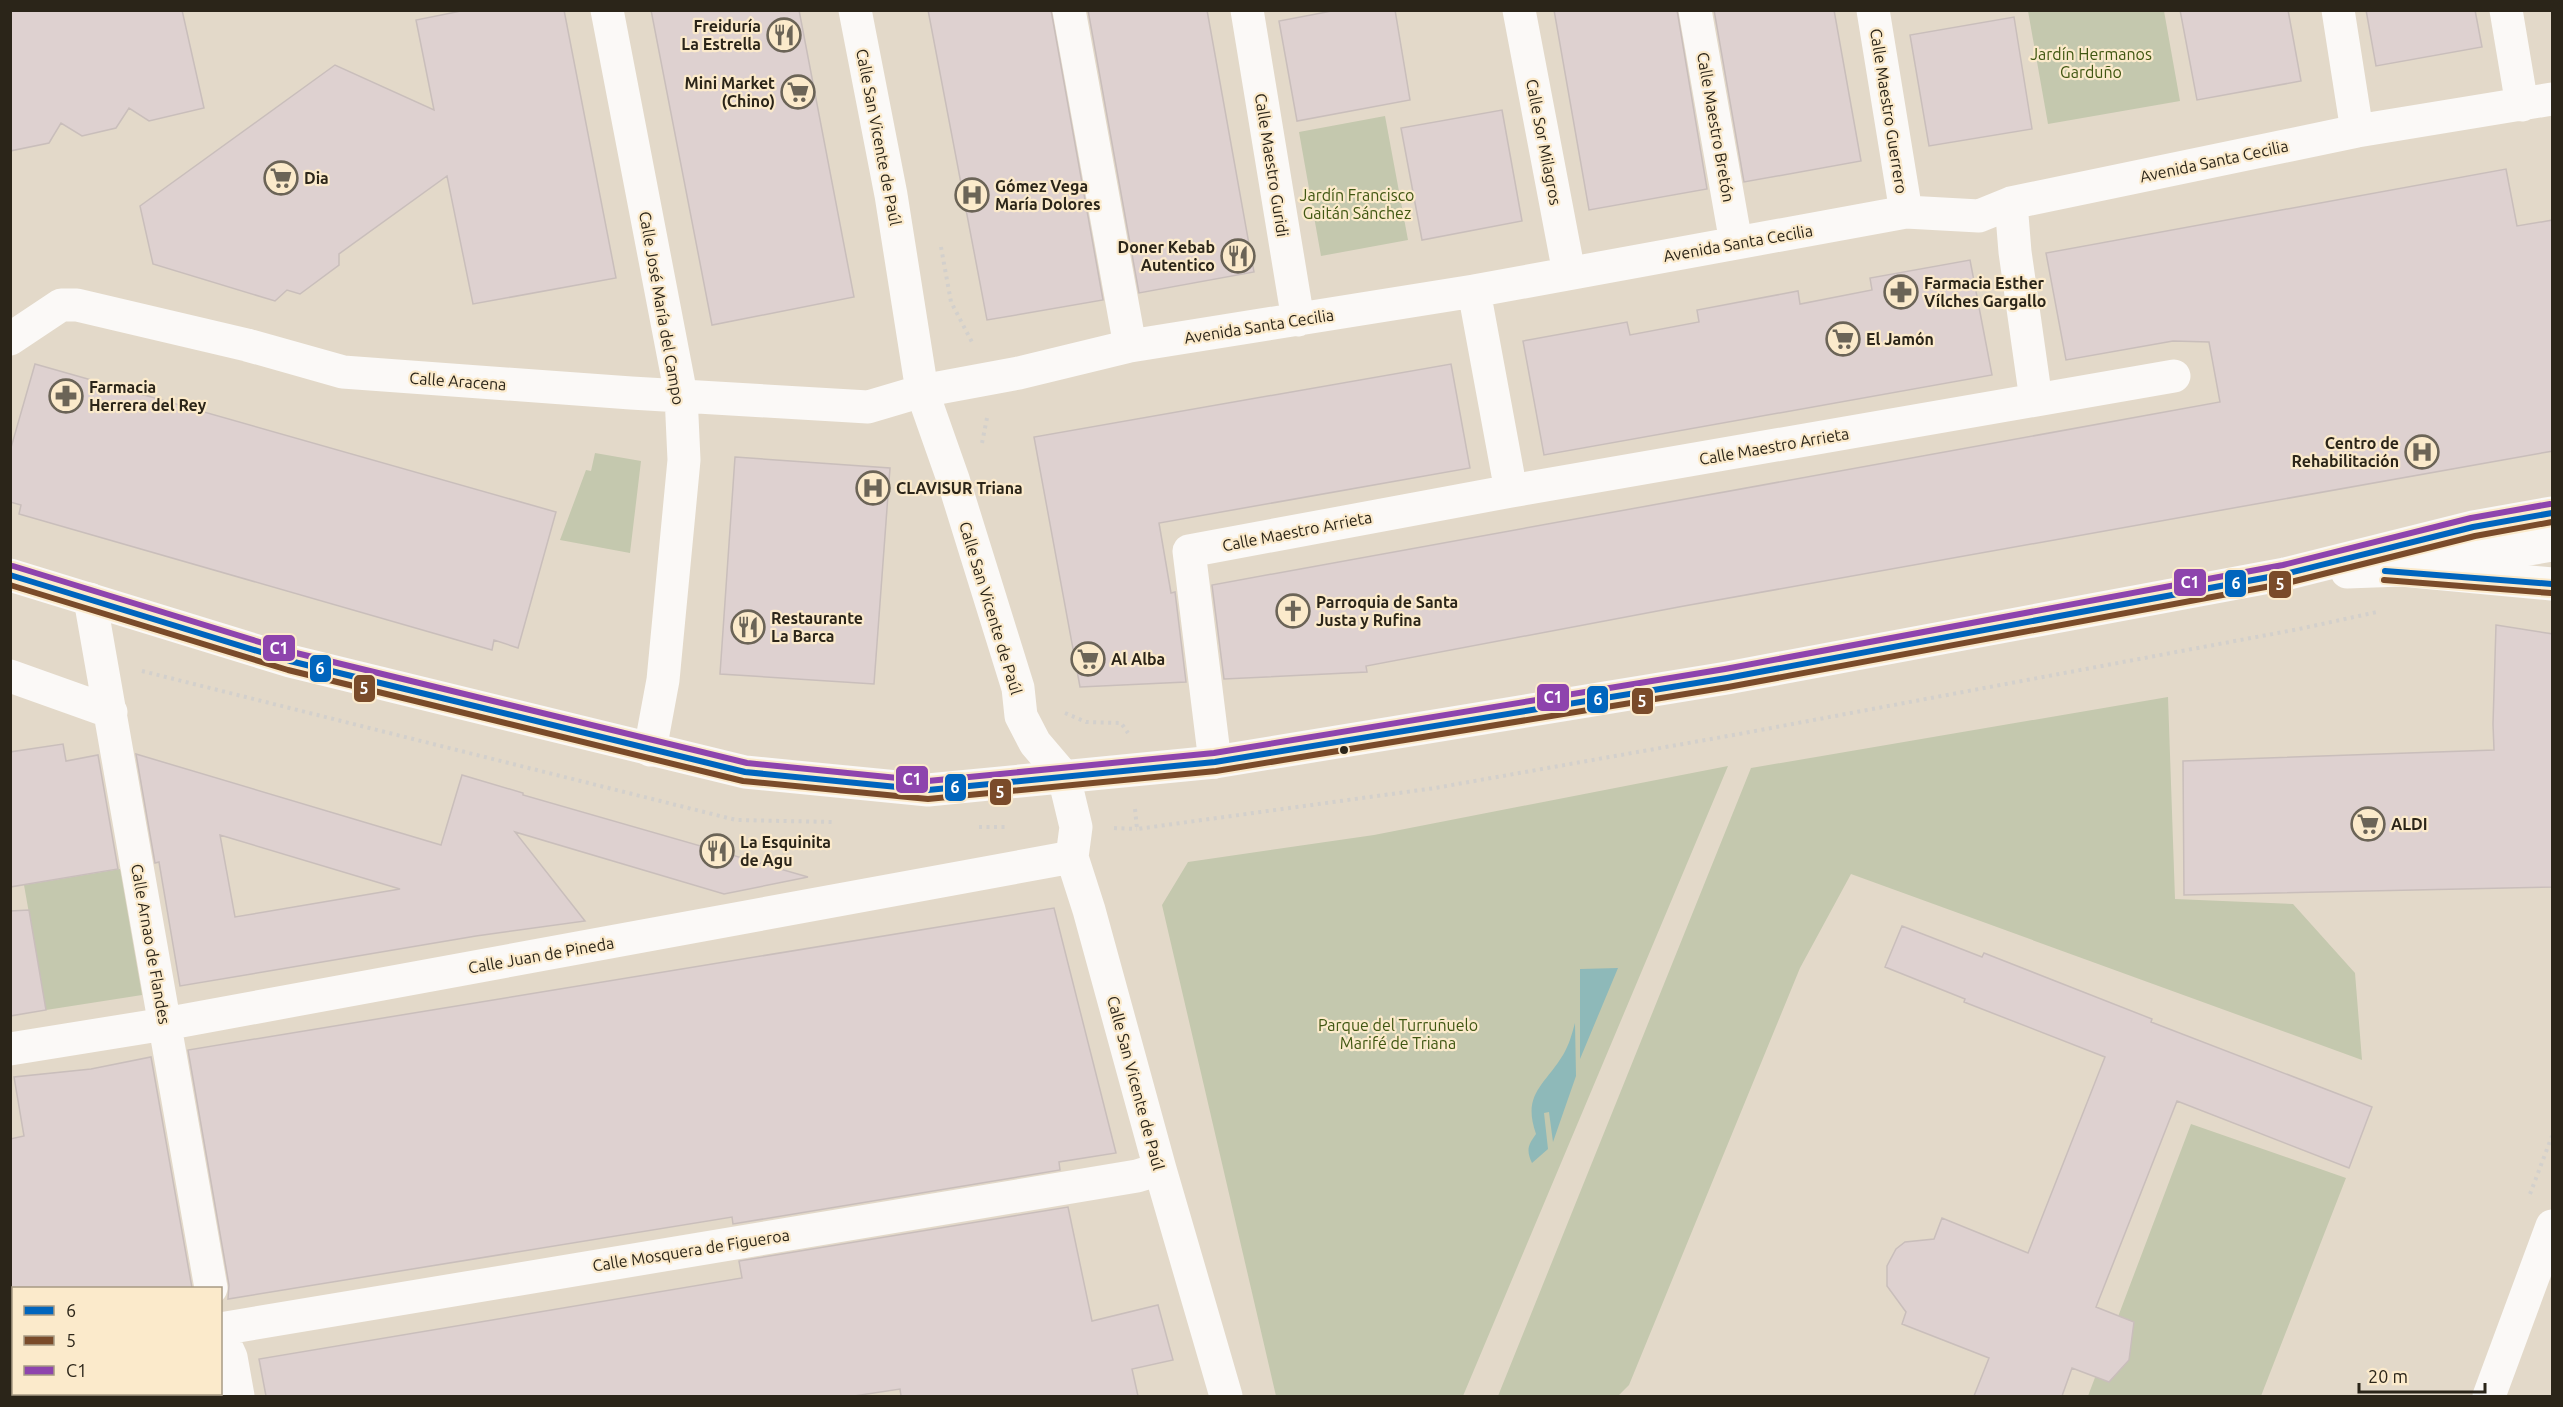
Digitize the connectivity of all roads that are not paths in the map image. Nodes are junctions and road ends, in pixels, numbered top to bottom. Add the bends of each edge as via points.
1 (607, 10) edge
2 (855, 10) edge
3 (1069, 10) edge
4 (1246, 10) edge
5 (1519, 10) edge
6 (1695, 10) edge
7 (1873, 10) edge
8 (2338, 10) edge
9 (2506, 10) edge
10 (2537, 102) edge
11 (2357, 131) junction
12 (2011, 203) junction
13 (1906, 212) junction
14 (1736, 243) junction
15 (1569, 273) junction
16 (1474, 291) junction
17 (1298, 320) junction
18 (10, 339) edge
19 (1130, 346) junction
20 (2174, 376) dead end
21 (922, 391) junction
22 (681, 395) junction
23 (2036, 400) junction
24 (1511, 491) junction
25 (2553, 513) edge
26 (2553, 545) edge
27 (2401, 570) junction
28 (2285, 574) junction
29 (10, 575) edge
30 (2553, 584) edge
31 (90, 599) junction
32 (10, 676) edge
33 (111, 712) junction
34 (650, 750) junction
35 (1215, 762) junction
36 (1064, 777) junction
37 (1072, 857) junction
38 (165, 1024) junction
39 (10, 1049) edge
40 (1160, 1168) junction
41 (2553, 1226) edge
42 (212, 1287) edge
43 (222, 1331) edge
44 (222, 1336) edge
45 (238, 1396) edge
46 (1226, 1396) edge
47 (2489, 1396) edge

1 - 22 street, Calle José María del Campo
2 - 21 street, Calle San Vicente de Paúl via 891,195
3 - 19 street
4 - 17 street, Calle Maestro Guridi
5 - 15 street, Calle Sor Milagros
6 - 14 street, Calle Maestro Bretón
7 - 13 street, Calle Maestro Guerrero
8 - 11 street
9 - 10 street
10 - 11 street, Avenida Santa Cecilia
11 - 12 street, Avenida Santa Cecilia
12 - 13 street, Avenida Santa Cecilia via 1979,216
12 - 23 street
13 - 14 street, Avenida Santa Cecilia
14 - 15 street, Avenida Santa Cecilia
15 - 16 street, Avenida Santa Cecilia
16 - 17 street, Avenida Santa Cecilia
16 - 24 street
17 - 19 street, Avenida Santa Cecilia
18 - 22 street, Calle Aracena via 61,305 77,305 343,372
19 - 21 street, Avenida Santa Cecilia
20 - 23 street, Calle Maestro Arrieta
21 - 22 street, Calle Aracena via 868,407
21 - 36 street, Calle San Vicente de Paúl via 1018,688 1021,716 1035,743
22 - 34 street, Calle José María del Campo via 684,460 663,680
23 - 24 street, Calle Maestro Arrieta
24 - 35 street, Calle Maestro Arrieta via 1189,551
25 - 28 street via 2473,527
26 - 27 street
27 - 28 street
27 - 30 street
28 - 35 street via 1727,678
29 - 31 street
31 - 33 street, Calle Arnao de Flandes
31 - 34 street via 290,661
32 - 33 street
33 - 38 street, Calle Arnao de Flandes
34 - 36 street via 745,772 928,790
35 - 36 street
36 - 37 street, Calle San Vicente de Paúl via 1076,827
37 - 38 street, Calle Juan de Pineda
37 - 40 street, Calle San Vicente de Paúl
38 - 39 street, Calle Juan de Pineda
38 - 42 street, Calle Arnao de Flandes
40 - 43 street, Calle Mosquera de Figueroa via 1125,1178
40 - 46 street, Calle San Vicente de Paúl
41 - 47 street
44 - 45 street via 231,1357

